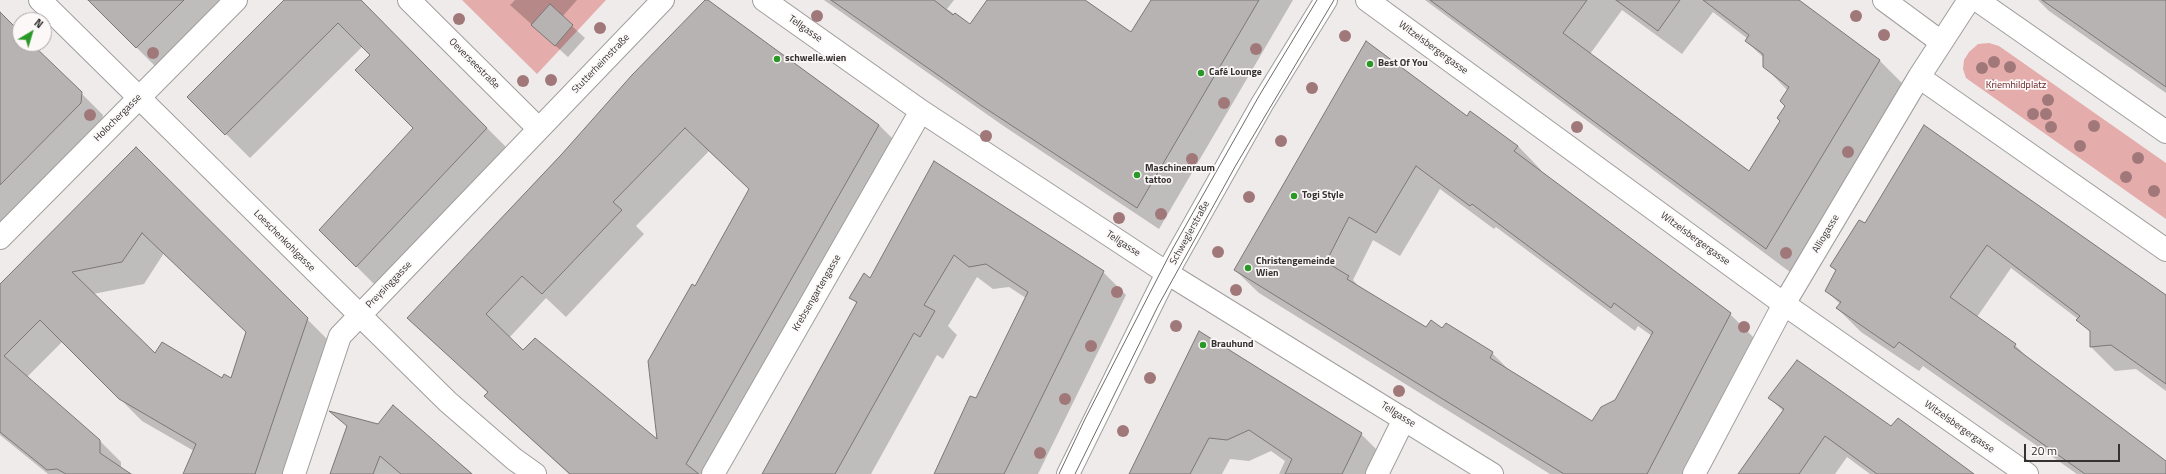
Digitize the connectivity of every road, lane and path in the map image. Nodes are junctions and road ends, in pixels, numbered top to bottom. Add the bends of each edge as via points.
1 (40, 0) edge
2 (236, 0) edge
3 (409, 0) edge
4 (663, 0) edge
5 (764, 0) edge
6 (1326, 0) edge
7 (1367, 0) edge
8 (1884, 0) edge
9 (1969, 0) edge
10 (1977, 0) edge
11 (1941, 42) junction
12 (1919, 77) junction
13 (139, 97) junction
14 (921, 111) junction
15 (538, 128) junction
16 (2166, 132) edge
17 (0, 238) edge
18 (2166, 250) edge
19 (1167, 272) junction
20 (1784, 304) junction
21 (359, 316) junction
22 (1404, 419) junction
23 (294, 474) edge
24 (535, 474) edge
25 (713, 474) edge
26 (1068, 474) edge
27 (1377, 474) edge
28 (1492, 474) edge
29 (1694, 474) edge
30 (2027, 474) edge

1 - 13 street, Loeschenkohlgasse
2 - 13 street, Holochergasse
3 - 15 street, Oeverseestraße
4 - 15 street, Stutterheimstraße
5 - 14 street, Tellgasse
6 - 19 street, Schweglerstraße via 1262,104
7 - 20 street, Witzelsbergergasse
8 - 11 street
9 - 11 street, Alliogasse
10 - 16 street
11 - 12 street, Alliogasse
12 - 18 street
12 - 20 street, Alliogasse
13 - 17 street, Holochergasse
13 - 21 street, Loeschenkohlgasse
14 - 19 street, Tellgasse
14 - 25 street, Krebsengartengasse
15 - 21 street, Preysinggasse
19 - 22 street, Tellgasse
19 - 26 street, Schweglerstraße
20 - 29 street, Alliogasse
20 - 30 street, Witzelsbergergasse
21 - 23 street, Preysinggasse via 340,336
21 - 24 street, Loeschenkohlgasse via 448,402
22 - 27 street
22 - 28 street, Tellgasse

